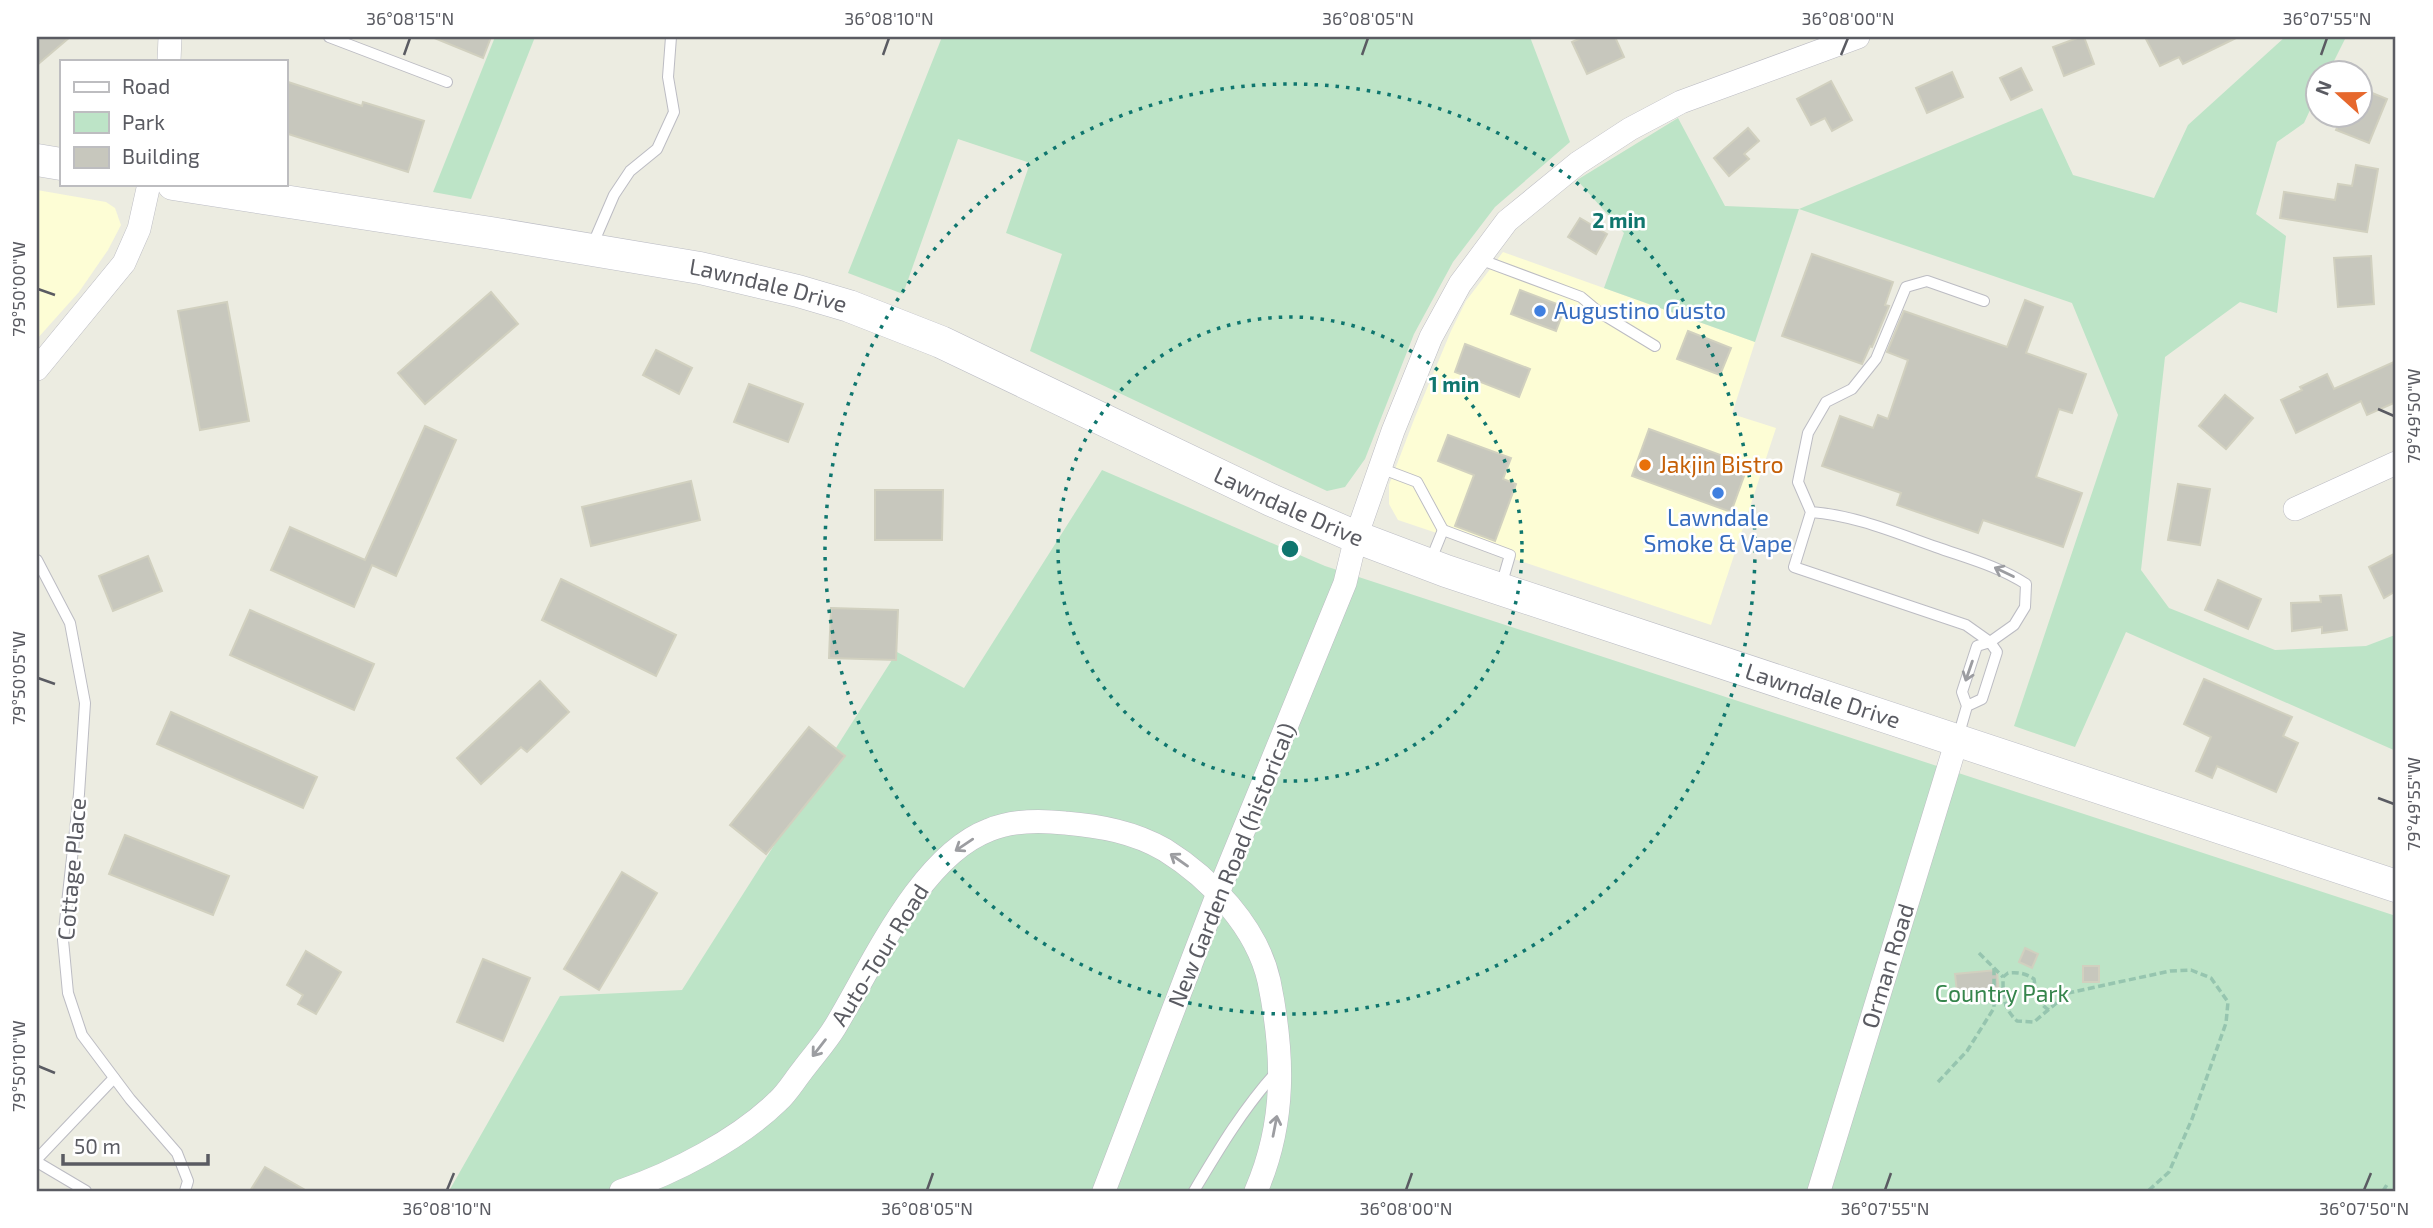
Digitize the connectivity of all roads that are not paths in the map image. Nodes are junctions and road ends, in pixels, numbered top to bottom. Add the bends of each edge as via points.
1 (170, 37) edge
2 (329, 37) edge
3 (671, 37) edge
4 (1858, 37) edge
5 (169, 60) edge
6 (447, 82) dead end
7 (37, 160) edge
8 (60, 164) edge
9 (149, 186) edge
10 (186, 186) edge
11 (591, 249) junction
12 (1479, 259) junction
13 (1984, 301) dead end
14 (1655, 346) dead end
15 (37, 369) edge
16 (2396, 463) edge
17 (1380, 468) junction
18 (2295, 509) dead end
19 (1811, 512) junction
20 (1443, 530) junction
21 (1356, 537) junction
22 (37, 560) edge
23 (1429, 564) junction
24 (1500, 589) junction
25 (1990, 642) junction
26 (1968, 706) junction
27 (1957, 740) junction
28 (2396, 886) edge
29 (1218, 893) junction
30 (1281, 1067) junction
31 (114, 1078) junction
32 (37, 1160) edge
33 (86, 1191) edge
34 (185, 1191) edge
35 (621, 1191) edge
36 (1104, 1191) edge
37 (1194, 1191) edge
38 (1256, 1191) edge
39 (1819, 1191) edge

1 - 5 street
2 - 6 lane
3 - 11 lane via 668,77 674,112 657,149 629,171 614,195
4 - 12 street, New Garden Road (historical) via 1681,102 1630,129 1578,163 1507,221
7 - 8 main road
9 - 15 street via 139,229 124,262
10 - 11 main road, Lawndale Drive
11 - 21 main road, Lawndale Drive via 748,278 897,324
12 - 14 lane via 1581,297
12 - 17 street, New Garden Road (historical) via 1431,337
13 - 19 lane via 1927,281 1906,287 1876,359 1853,389 1826,402 1808,432 1798,482
16 - 18 street
17 - 20 lane via 1417,482
17 - 21 street, New Garden Road (historical)
19 - 25 lane via 1794,568 1966,625
25 -> 19 lane via 2014,625 2025,607 2026,584 2006,571 1891,531
20 - 23 lane
20 - 24 lane via 1510,555
21 - 23 main road, Lawndale Drive
21 - 29 street, New Garden Road (historical) via 1345,583
22 - 31 lane, Cottage Place via 70,624 85,703 64,940 68,993 82,1035
23 - 24 main road, Lawndale Drive
24 - 27 main road, Lawndale Drive
25 -> 26 lane via 1978,646 1962,692
25 - 26 lane via 1997,652 1982,699
26 - 27 lane
27 - 28 main road, Lawndale Drive
27 - 39 street, Orman Road
29 - 30 street, Auto-Tour Road via 1265,963
29 -> 35 street, Auto-Tour Road via 1178,858 1121,831 1048,821 1012,822 986,830 931,874 902,912 833,1030 779,1100 738,1132 688,1161
29 - 36 street, New Garden Road (historical)
30 - 37 lane via 1226,1138
38 -> 30 street, Auto-Tour Road via 1277,1119
31 - 32 lane
31 - 34 lane, Cottage Place via 177,1153 188,1181
32 - 33 lane

